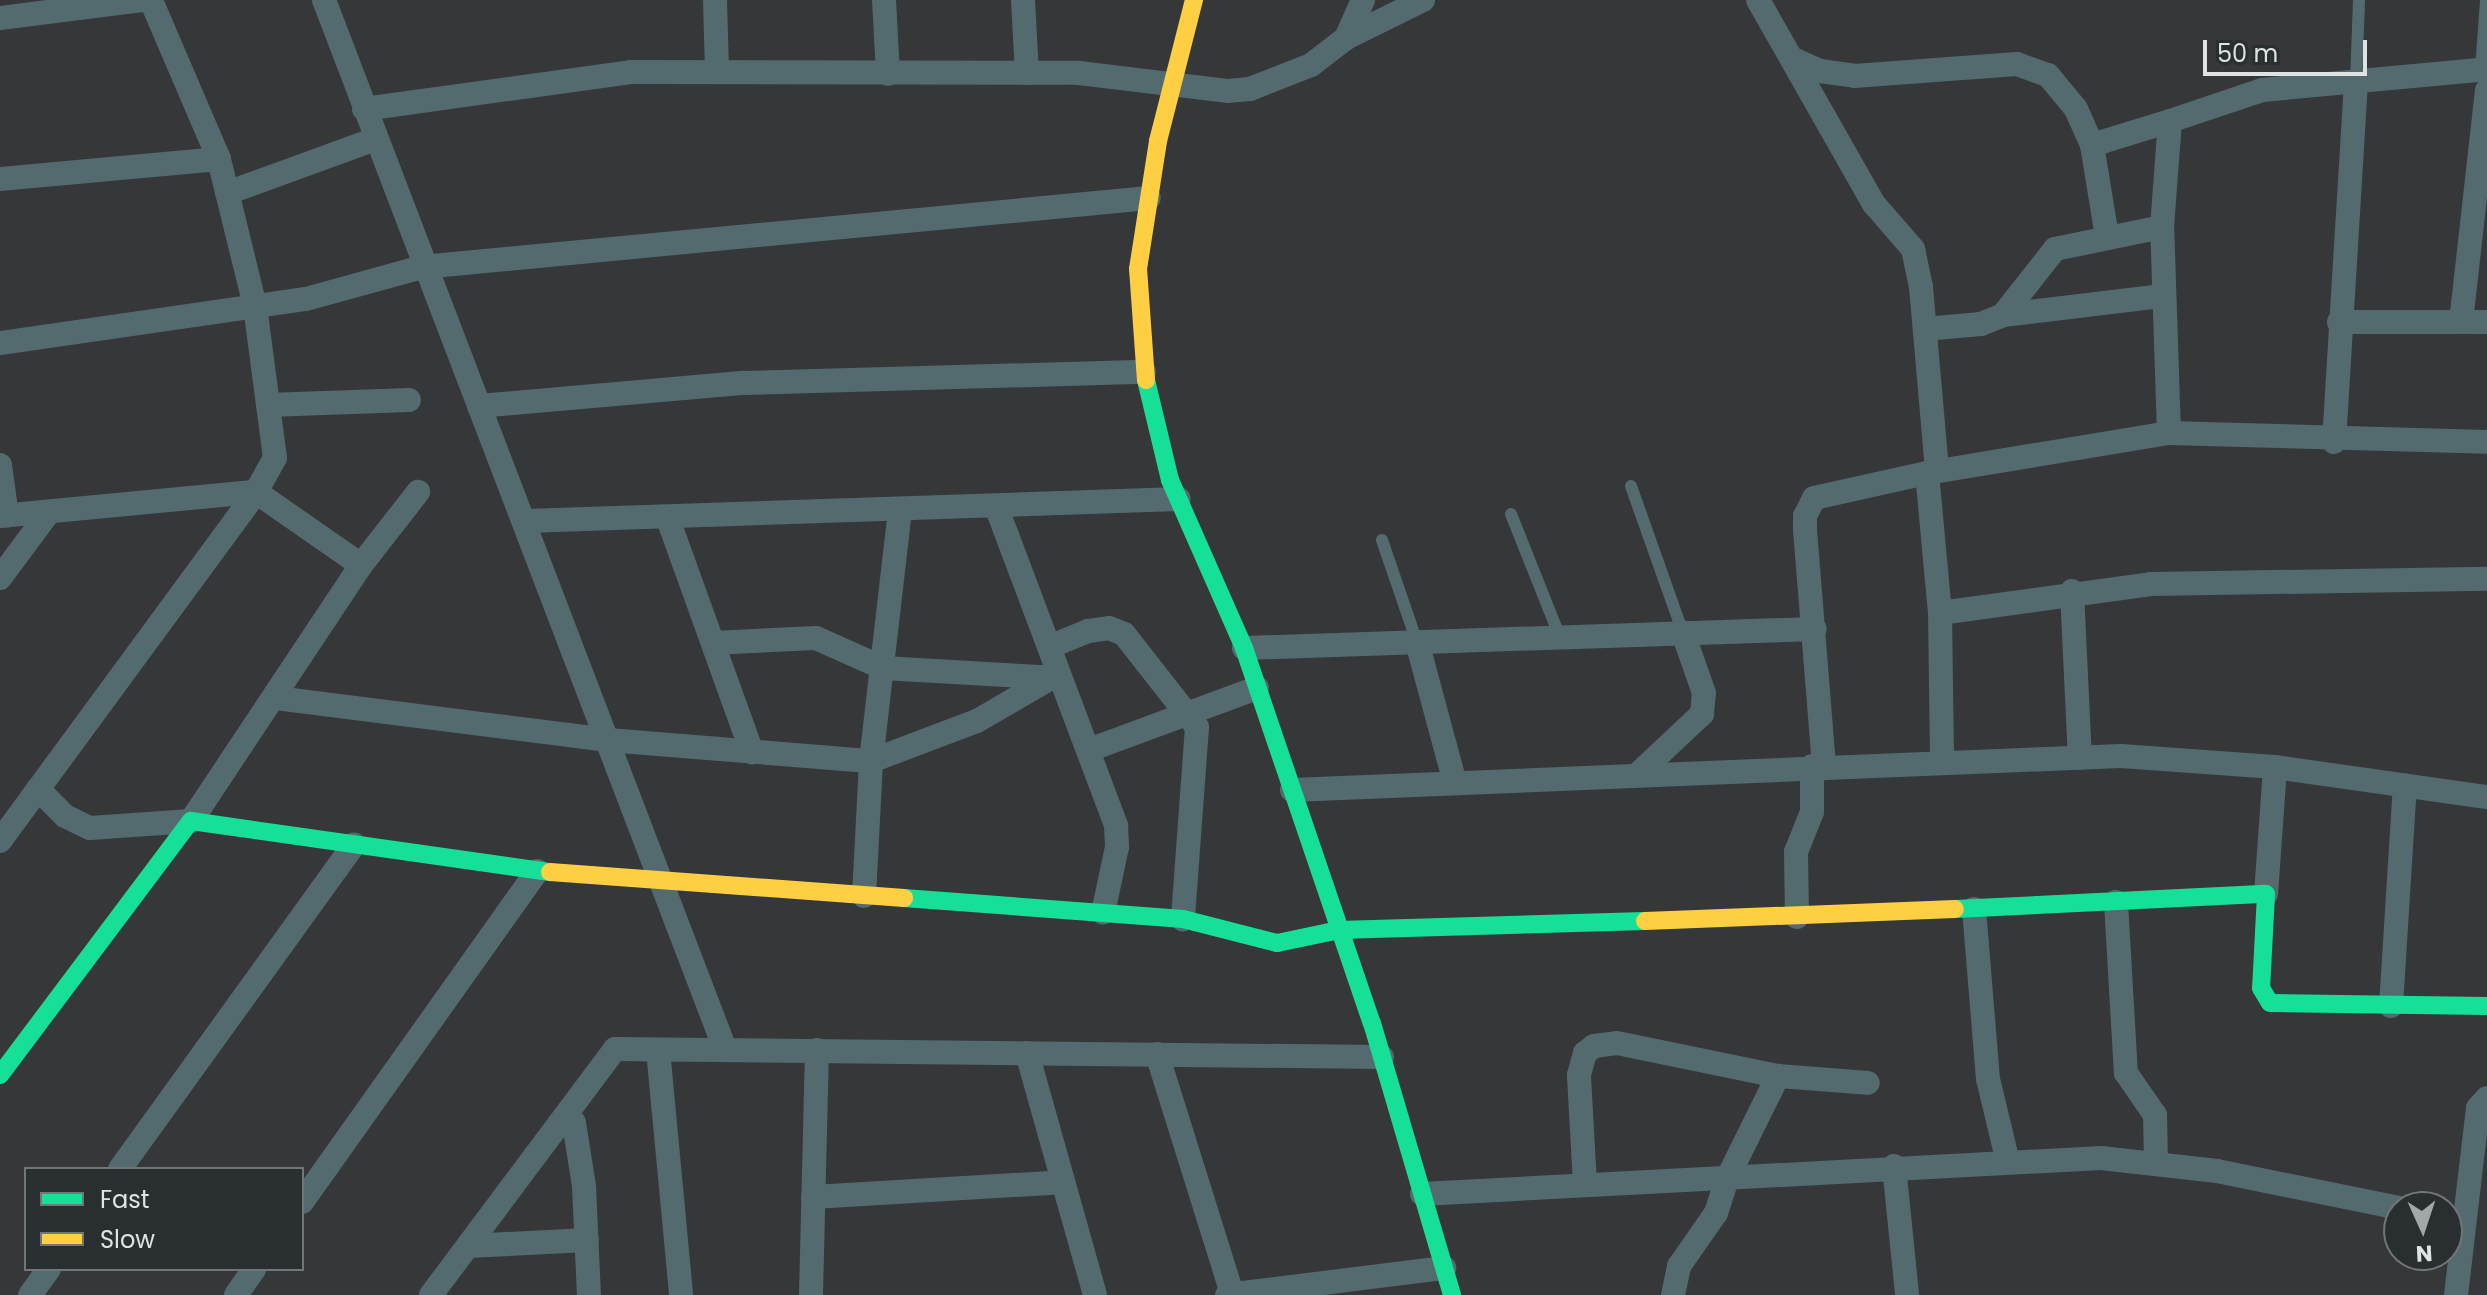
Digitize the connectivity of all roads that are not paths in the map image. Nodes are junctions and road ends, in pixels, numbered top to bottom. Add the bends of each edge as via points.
1 (142, 0) edge
2 (151, 0) edge
3 (324, 0) edge
4 (715, 0) edge
5 (884, 0) edge
6 (1023, 0) edge
7 (1194, 0) edge
8 (1363, 0) edge
9 (1423, 0) edge
10 (1758, 0) edge
11 (2359, 0) edge
12 (2486, 0) edge
13 (0, 18) edge
14 (1346, 38) junction
15 (1793, 59) junction
16 (717, 71) junction
17 (1027, 73) junction
18 (888, 74) junction
19 (2485, 76) edge
20 (1171, 82) junction
21 (2356, 82) junction
22 (364, 109) junction
23 (2170, 121) junction
24 (375, 139) junction
25 (2092, 145) junction
26 (219, 159) junction
27 (0, 179) edge
28 (227, 193) junction
29 (1149, 198) junction
30 (2162, 227) junction
31 (2107, 237) junction
32 (422, 267) junction
33 (2163, 296) junction
34 (255, 306) junction
35 (2003, 315) junction
36 (2339, 322) junction
37 (2461, 322) junction
38 (2487, 322) edge
39 (1925, 329) junction
40 (0, 343) edge
41 (1144, 372) junction
42 (409, 400) dead end
43 (268, 405) junction
44 (479, 406) junction
45 (2169, 433) junction
46 (2334, 442) junction
47 (2487, 442) edge
48 (0, 465) edge
49 (1932, 472) junction
50 (1631, 486) dead end
51 (256, 492) junction
52 (418, 492) dead end
53 (1179, 499) junction
54 (996, 506) junction
55 (900, 510) junction
56 (49, 512) junction
57 (1511, 514) dead end
58 (3, 516) edge
59 (668, 519) junction
60 (526, 521) junction
61 (1382, 540) dead end
62 (361, 565) junction
63 (0, 578) edge
64 (2487, 579) edge
65 (2072, 591) junction
66 (1940, 613) junction
67 (1815, 629) junction
68 (1683, 633) junction
69 (1560, 637) junction
70 (1417, 642) junction
71 (713, 643) junction
72 (1049, 647) junction
73 (1244, 648) junction
74 (883, 668) junction
75 (1056, 678) junction
76 (1257, 688) junction
77 (276, 698) junction
78 (1189, 713) junction
79 (608, 740) junction
80 (1089, 750) junction
81 (752, 752) junction
82 (2080, 758) junction
83 (871, 761) junction
84 (1942, 762) junction
85 (1818, 766) junction
86 (2275, 767) junction
87 (1638, 774) junction
88 (1455, 783) junction
89 (2405, 785) junction
90 (38, 789) junction
91 (1292, 790) junction
92 (2487, 797) edge
93 (9, 810) edge
94 (191, 821) junction
95 (0, 841) edge
96 (354, 844) junction
97 (537, 871) junction
98 (663, 882) junction
99 (2266, 894) junction
100 (864, 896) junction
101 (2116, 902) junction
102 (1974, 909) junction
103 (1103, 913) junction
104 (1797, 917) junction
105 (1183, 919) junction
106 (1339, 930) junction
107 (2391, 1006) junction
108 (2487, 1006) edge
109 (725, 1049) junction
110 (658, 1050) junction
111 (817, 1050) junction
112 (1027, 1053) junction
113 (1157, 1054) junction
114 (1382, 1057) junction
115 (0, 1075) edge
116 (1778, 1076) junction
117 (1868, 1083) dead end
118 (2487, 1098) edge
119 (568, 1115) junction
120 (2008, 1162) junction
121 (2156, 1163) junction
122 (1894, 1166) junction
123 (121, 1167) edge
124 (1728, 1177) junction
125 (1063, 1182) junction
126 (1585, 1184) junction
127 (2462, 1191) edge
128 (1422, 1194) junction
129 (813, 1197) junction
130 (304, 1199) edge
131 (2383, 1205) edge
132 (587, 1240) junction
133 (468, 1246) junction
134 (1444, 1268) junction
135 (48, 1271) edge
136 (253, 1271) edge
137 (2456, 1271) edge
138 (30, 1295) edge
139 (236, 1295) edge
140 (431, 1295) edge
141 (589, 1295) edge
142 (681, 1295) edge
143 (811, 1295) edge
144 (1095, 1295) edge
145 (1230, 1295) edge
146 (1452, 1295) edge
147 (1673, 1295) edge
148 (1907, 1295) edge
149 (2456, 1295) edge

1 - 13 street
2 - 26 street
3 - 22 street
4 - 16 street
5 - 18 street
6 - 17 street
7 - 20 street
8 - 14 street
9 - 14 street
10 - 15 street
11 - 21 lane
12 - 19 lane
14 - 20 street via 1311,65 1250,89 1227,91
15 - 25 street via 1820,71 1854,76 2017,64 2061,88
15 - 39 street via 1874,204 1913,249
16 - 18 street
16 - 22 street via 589,76
17 - 18 street
17 - 20 street
19 - 21 street
19 - 37 street
20 - 29 street
21 - 23 street via 2247,93
21 - 36 street
22 - 24 street
23 - 25 street
23 - 30 street
24 - 28 street
24 - 32 street
25 - 31 street
26 - 27 street
26 - 28 street
28 - 34 street
29 - 32 street
29 - 41 street via 1138,269
30 - 31 street
30 - 33 street
31 - 35 street via 2055,249
32 - 34 street via 306,299
32 - 44 street
33 - 35 street
33 - 45 street
34 - 40 street
34 - 43 street
35 - 39 street via 1981,324
36 - 37 street
36 - 46 street
37 - 38 street
39 - 49 street
41 - 44 street via 744,383
41 - 53 street
42 - 43 street
43 - 51 street via 275,458
44 - 60 street
45 - 46 street
45 - 49 street
46 - 47 street
48 - 58 street
49 - 66 street
49 - 67 street via 1831,491 1808,505 1805,530
50 - 68 lane
51 - 56 street
51 - 62 street
51 - 90 street
52 - 62 street
53 - 54 street
53 - 73 street
54 - 55 street
54 - 72 street
55 - 59 street
55 - 74 street
56 - 58 street
56 - 63 street
57 - 69 lane
59 - 60 street
59 - 71 street
60 - 79 street
61 - 70 lane
62 - 77 street
64 - 65 street via 2151,584
65 - 66 street
65 - 82 street
66 - 84 street
67 - 68 street
67 - 85 street
68 - 69 street
68 - 87 street via 1704,693 1702,714
69 - 70 street
70 - 73 street
70 - 88 street
71 - 74 street via 816,638
71 - 81 street
72 - 75 street
72 - 78 street via 1088,631 1109,628 1124,634
73 - 76 street
74 - 75 street
74 - 83 street
75 - 80 street
75 - 83 street via 977,721
76 - 78 street
76 - 91 street
77 - 79 street
77 - 94 street
78 - 80 street
78 - 105 street via 1199,742
79 - 81 street
79 - 98 street
80 - 103 street via 1116,826 1117,847
81 - 83 street
82 - 84 street
82 - 86 street
83 - 100 street
84 - 85 street
85 - 87 street
85 - 104 street via 1812,812 1796,852
86 - 89 street
86 - 99 street
87 - 88 street
88 - 91 street
89 - 92 street
89 - 107 street
90 - 93 street
90 - 94 street via 65,816 90,828
91 - 106 street
93 - 95 street
94 - 96 street
94 - 115 street
96 - 97 street
96 - 123 street
97 - 98 street
97 - 130 street
98 - 100 street
98 - 109 street
99 - 101 street
99 - 107 street via 2261,988 2270,1003
100 - 103 street
101 - 102 street
101 - 121 street via 2126,1073 2155,1115
102 - 104 street
102 - 120 street via 1988,1079
103 - 105 street
104 - 106 street
105 - 106 street via 1277,943
106 - 114 street
107 - 108 street
109 - 110 street
109 - 111 street
110 - 119 street via 611,1051
110 - 142 street
111 - 112 street
111 - 129 street
112 - 113 street
112 - 125 street
113 - 114 street
113 - 145 street
114 - 128 street
116 - 117 street
116 - 124 street
116 - 126 street via 1617,1043 1594,1046 1585,1053 1579,1075
118 - 127 street via 2478,1108
119 - 132 street via 577,1137
119 - 133 street
120 - 121 street via 2101,1158
120 - 122 street
121 - 131 street
122 - 124 street
122 - 148 street
124 - 126 street
124 - 147 street via 1716,1213 1679,1266
125 - 129 street
125 - 144 street
126 - 128 street
128 - 134 street
129 - 143 street
132 - 133 street
132 - 141 street
133 - 140 street
134 - 145 street
134 - 146 street
135 - 138 street
136 - 139 street
137 - 149 street

